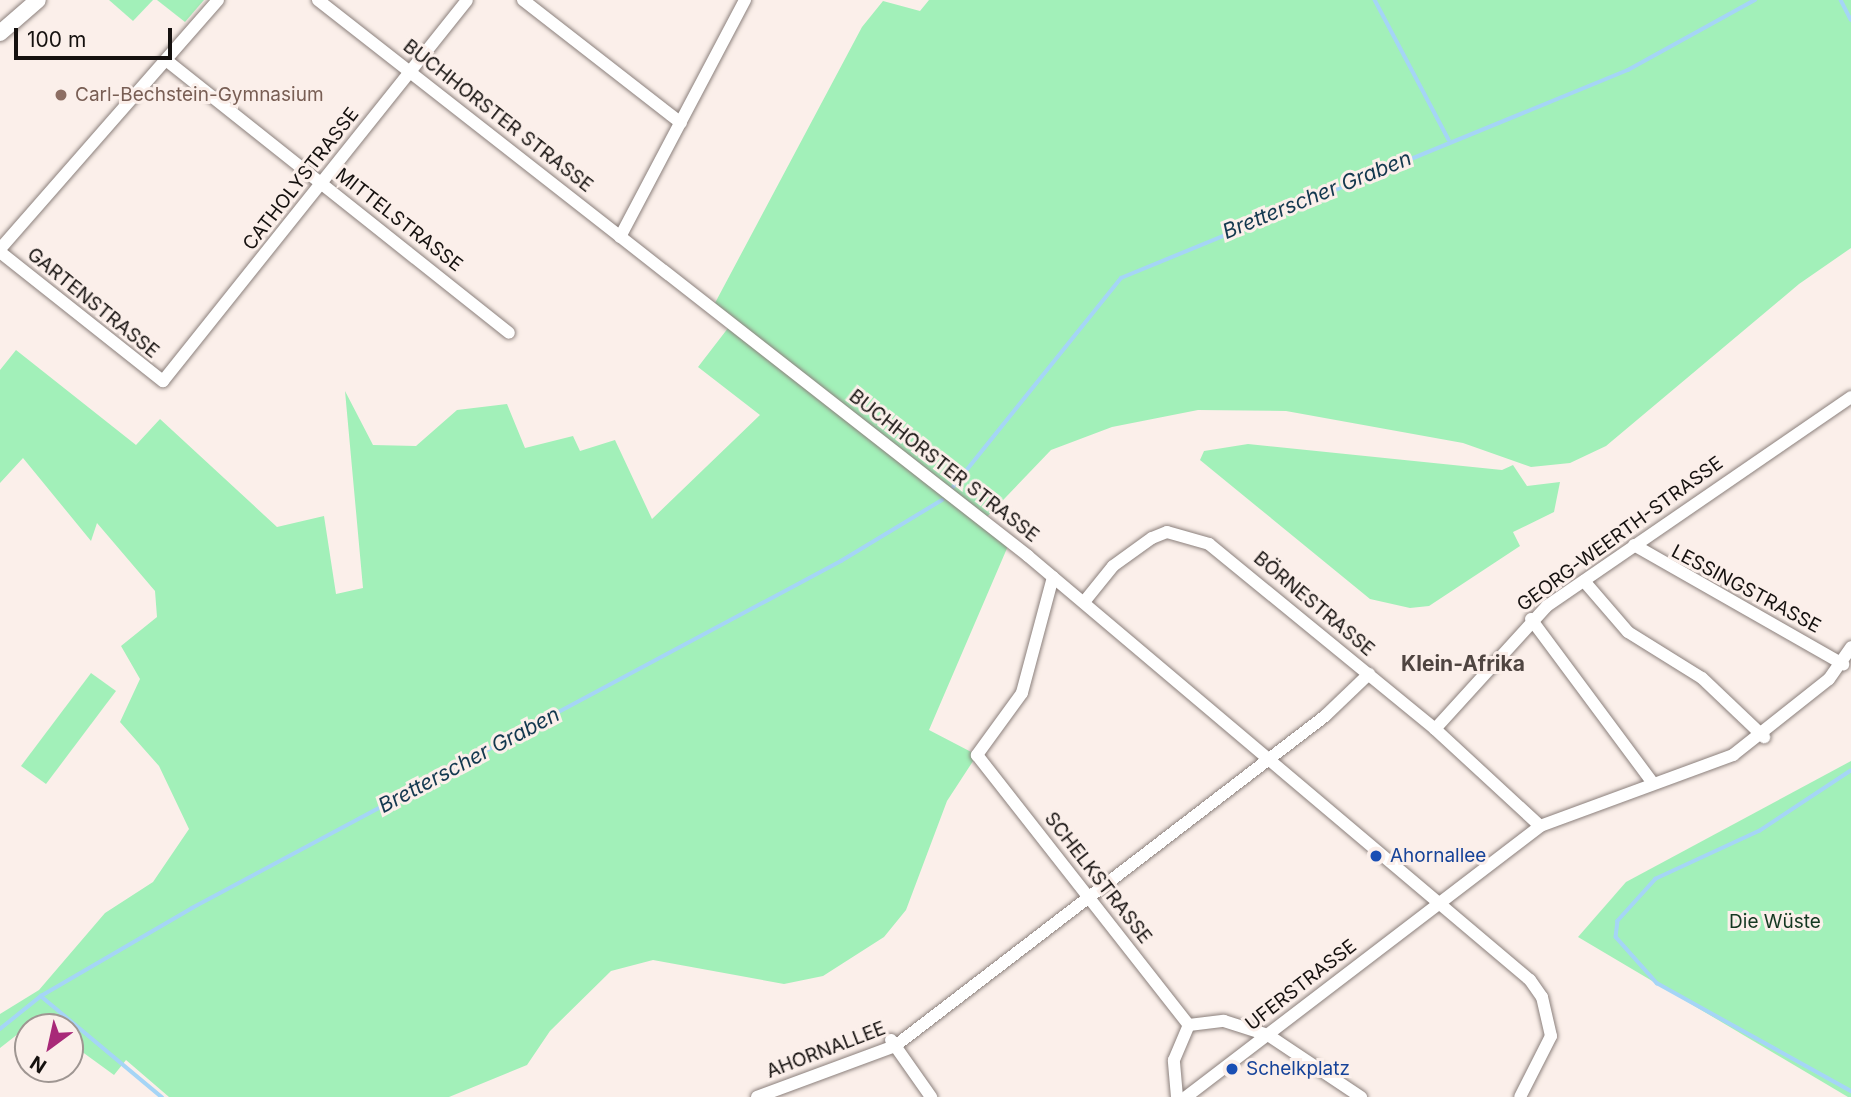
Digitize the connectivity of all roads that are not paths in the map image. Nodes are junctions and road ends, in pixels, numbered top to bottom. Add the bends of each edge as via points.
1 (38, 0) edge
2 (218, 0) edge
3 (318, 0) edge
4 (467, 0) edge
5 (523, 0) edge
6 (745, 0) edge
7 (0, 33) edge
8 (166, 60) junction
9 (411, 72) junction
10 (681, 123) junction
11 (322, 184) junction
12 (620, 237) junction
13 (0, 251) edge
14 (509, 332) dead end
15 (163, 381) joint
16 (1850, 399) edge
17 (1634, 545) junction
18 (1053, 577) junction
19 (1584, 581) junction
20 (1084, 602) junction
21 (1531, 619) junction
22 (1851, 648) edge
23 (1843, 664) junction
24 (1369, 674) junction
25 (1435, 729) junction
26 (1765, 737) junction
27 (1268, 758) junction
28 (1653, 783) junction
29 (1540, 826) junction
30 (1088, 896) junction
31 (1437, 901) junction
32 (1189, 1025) junction
33 (1268, 1035) junction
34 (893, 1043) junction
35 (757, 1097) edge
36 (931, 1097) edge
37 (1177, 1097) edge
38 (1186, 1097) edge
39 (1361, 1097) edge
40 (1520, 1097) edge

1 - 7 main road
2 - 8 street
3 - 9 street, BUCHHORSTER STRASSE
4 - 9 street, CATHOLYSTRASSE
5 - 10 street
6 - 10 street
8 - 11 street, MITTELSTRASSE
8 - 13 street
9 - 11 street, CATHOLYSTRASSE
9 - 12 street, BUCHHORSTER STRASSE
10 - 12 street
11 - 14 street, MITTELSTRASSE
11 - 15 street, CATHOLYSTRASSE
12 - 18 street, BUCHHORSTER STRASSE
13 - 15 street, GARTENSTRASSE
16 - 17 street, GEORG-WEERTH-STRASSE
17 - 19 street, GEORG-WEERTH-STRASSE
17 - 23 street, LESSINGSTRASSE
18 - 20 street, BUCHHORSTER STRASSE
18 - 30 street, SCHELKSTRASSE via 1022,693 977,755
19 - 21 street, GEORG-WEERTH-STRASSE
19 - 26 street via 1628,632 1702,678
20 - 24 street, BÖRNESTRASSE via 1133,549 1167,532 1186,535 1223,553
20 - 27 street, BUCHHORSTER STRASSE
21 - 25 street, GEORG-WEERTH-STRASSE
21 - 28 street
22 - 23 street
23 - 26 street, UFERSTRASSE
24 - 25 street, BÖRNESTRASSE
24 - 27 street, AHORNALLEE
25 - 29 street, BÖRNESTRASSE
26 - 28 street, UFERSTRASSE via 1733,755
27 - 30 street, AHORNALLEE
27 - 31 street, BUCHHORSTER STRASSE
28 - 29 street, UFERSTRASSE
29 - 31 street, UFERSTRASSE
30 - 32 street, SCHELKSTRASSE
30 - 34 street, AHORNALLEE
31 - 33 street, UFERSTRASSE
31 - 40 street, BUCHHORSTER STRASSE via 1530,980 1542,997 1551,1035
32 - 33 street via 1224,1021
32 - 37 street via 1174,1060
33 - 38 street, UFERSTRASSE
33 - 39 street
34 - 35 street, AHORNALLEE
34 - 36 street

